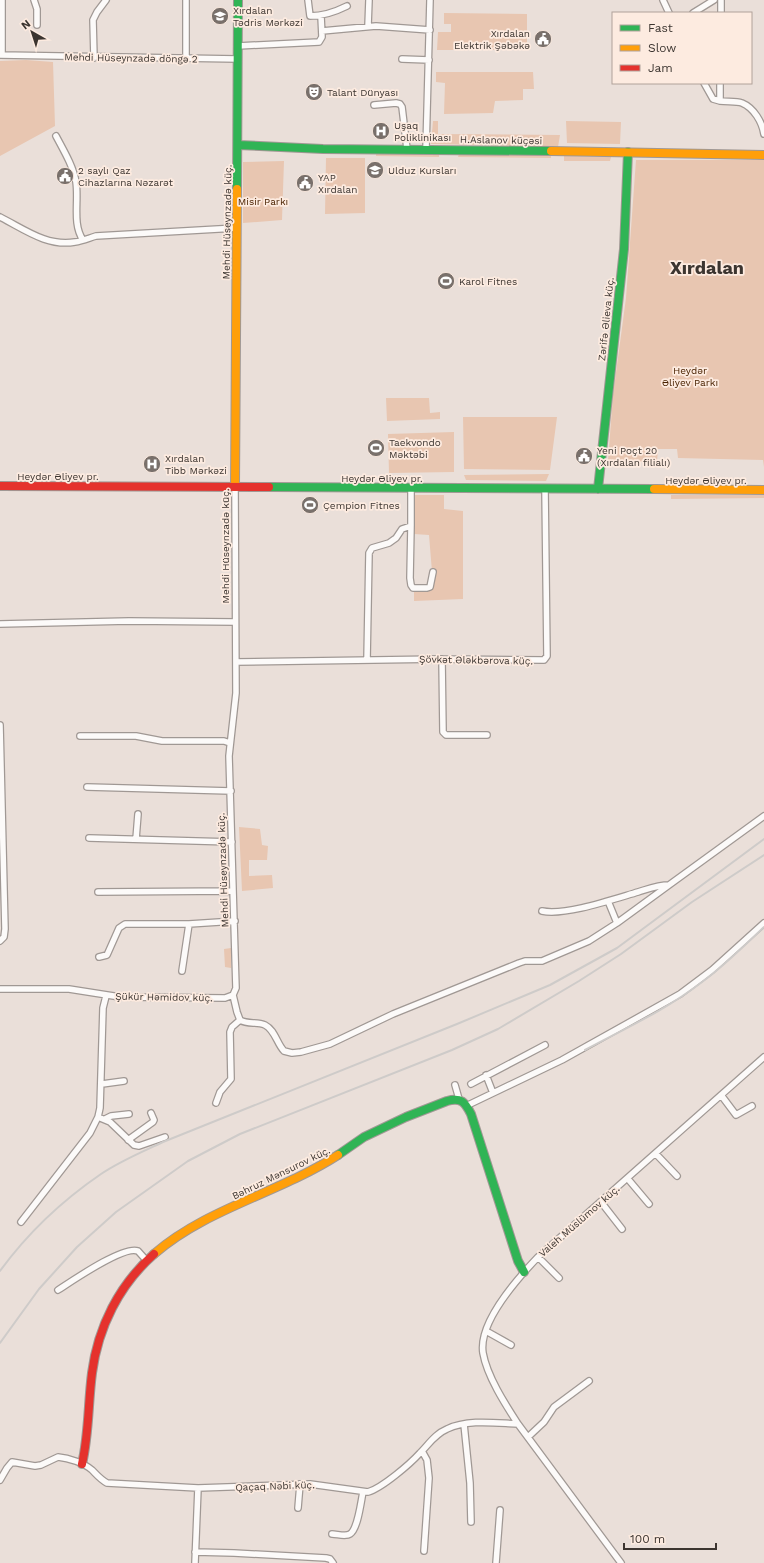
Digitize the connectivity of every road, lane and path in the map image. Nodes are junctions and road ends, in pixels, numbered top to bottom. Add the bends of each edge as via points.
1 (2, 0) edge
2 (34, 0) edge
3 (106, 0) edge
4 (186, 0) edge
5 (238, 0) edge
6 (308, 0) edge
7 (369, 0) edge
8 (430, 0) edge
9 (663, 0) edge
10 (714, 0) edge
11 (721, 0) edge
12 (347, 6) dead end
13 (669, 12) edge
14 (695, 12) edge
15 (721, 12) edge
16 (321, 16) junction
17 (37, 25) dead end
18 (368, 26) junction
19 (430, 30) junction
20 (322, 31) junction
21 (238, 46) junction
22 (1, 55) edge
23 (94, 58) junction
24 (186, 58) junction
25 (238, 59) junction
26 (402, 59) dead end
27 (429, 60) junction
28 (705, 84) edge
29 (720, 84) edge
30 (720, 101) junction
31 (374, 105) dead end
32 (764, 134) edge
33 (56, 136) dead end
34 (238, 145) junction
35 (407, 149) junction
36 (426, 149) junction
37 (628, 152) junction
38 (764, 155) edge
39 (0, 217) edge
40 (236, 228) junction
41 (83, 240) junction
42 (0, 486) edge
43 (234, 487) junction
44 (411, 488) junction
45 (545, 489) junction
46 (598, 489) junction
47 (764, 490) edge
48 (411, 526) junction
49 (434, 572) dead end
50 (235, 622) junction
51 (0, 624) edge
52 (442, 659) junction
53 (366, 660) junction
54 (236, 662) junction
55 (0, 725) edge
56 (487, 735) dead end
57 (80, 736) dead end
58 (230, 743) junction
59 (87, 787) dead end
60 (230, 791) junction
61 (138, 814) dead end
62 (764, 816) edge
63 (89, 838) dead end
64 (136, 839) junction
65 (232, 842) junction
66 (669, 885) junction
67 (98, 892) dead end
68 (233, 892) junction
69 (608, 901) junction
70 (542, 911) dead end
71 (235, 921) junction
72 (617, 923) junction
73 (764, 923) edge
74 (189, 924) junction
75 (0, 942) edge
76 (99, 957) dead end
77 (182, 971) dead end
78 (0, 989) edge
79 (233, 995) junction
80 (106, 996) junction
81 (240, 1020) junction
82 (545, 1046) dead end
83 (764, 1057) edge
84 (486, 1075) junction
85 (124, 1081) dead end
86 (102, 1084) junction
87 (471, 1084) dead end
88 (454, 1085) dead end
89 (493, 1093) junction
90 (721, 1095) junction
91 (459, 1099) junction
92 (216, 1103) dead end
93 (466, 1106) junction
94 (752, 1106) dead end
95 (152, 1113) dead end
96 (129, 1114) dead end
97 (98, 1117) junction
98 (105, 1119) junction
99 (165, 1136) dead end
100 (128, 1140) junction
101 (656, 1154) junction
102 (677, 1176) dead end
103 (628, 1179) junction
104 (601, 1202) junction
105 (649, 1204) dead end
106 (21, 1222) dead end
107 (622, 1229) dead end
108 (538, 1257) junction
109 (147, 1261) junction
110 (524, 1272) junction
111 (559, 1278) dead end
112 (58, 1290) dead end
113 (486, 1331) junction
114 (511, 1345) dead end
115 (589, 1381) dead end
116 (464, 1424) junction
117 (518, 1424) junction
118 (528, 1437) junction
119 (422, 1451) junction
120 (82, 1464) junction
121 (0, 1480) edge
122 (300, 1484) junction
123 (198, 1488) junction
124 (363, 1492) junction
125 (298, 1508) dead end
126 (500, 1510) dead end
127 (471, 1522) dead end
128 (332, 1534) dead end
129 (424, 1551) dead end
130 (195, 1552) junction
131 (195, 1563) edge
132 (333, 1563) edge
133 (496, 1563) edge
134 (621, 1563) edge

1 - 22 street
2 - 17 street
3 - 23 street via 93,20
4 - 24 street
5 - 21 street, Mehdi Hüseynzadə küç.
6 - 16 street via 310,16
7 - 18 street
8 - 19 street
9 - 13 street
10 - 14 street
11 - 15 street
12 - 16 street
16 - 20 street
18 - 19 street
18 - 20 street
19 - 27 street
20 - 21 street via 322,37 318,42
21 - 25 street, Mehdi Hüseynzadə küç.
22 - 23 street, Mehdi Hüseynzadə döngə 2
23 - 24 street, Mehdi Hüseynzadə döngə 2
24 - 25 street, Mehdi Hüseynzadə döngə 2
25 - 34 street, Mehdi Hüseynzadə küç.
26 - 27 street
27 - 36 street
28 - 30 street via 713,99
29 - 30 street
30 - 32 street via 746,105 757,116
31 - 35 street via 400,104
33 - 41 street via 74,175 78,229
34 - 35 street, H.Aslanov küçəsi
34 - 40 street, Mehdi Hüseynzadə küç.
35 - 36 street, H.Aslanov küçəsi
36 - 37 street, H.Aslanov küçəsi
37 - 38 street, H.Aslanov küçəsi
37 - 46 street, Zərifə Əlieva küç. via 624,249
39 - 41 street via 45,240 64,243
40 - 41 street via 96,236
40 - 43 street, Mehdi Hüseynzadə küç.
42 - 43 street, Heydər Əliyev pr.
43 - 44 street, Heydər Əliyev pr.
43 - 50 street, Mehdi Hüseynzadə küç.
44 - 45 street, Heydər Əliyev pr.
44 - 48 street
45 - 46 street, Heydər Əliyev pr.
45 - 52 street, Şövkət Ələkbərova küç. via 546,658 541,661
46 - 47 street, Heydər Əliyev pr.
48 - 49 street via 411,585 413,588 427,588 432,584
48 - 53 street via 402,529 389,543 372,548 369,553
50 - 51 street
50 - 54 street, Mehdi Hüseynzadə küç.
52 - 53 street, Şövkət Ələkbərova küç.
52 - 56 street via 443,732 446,735
53 - 54 street, Şövkət Ələkbərova küç.
54 - 58 street, Mehdi Hüseynzadə küç. via 236,693
55 - 75 street via 4,929 4,937
57 - 58 street via 136,736 162,741
58 - 60 street, Mehdi Hüseynzadə küç.
59 - 60 street
60 - 65 street, Mehdi Hüseynzadə küç.
61 - 64 street
62 - 66 street
63 - 64 street
64 - 65 street
65 - 68 street, Mehdi Hüseynzadə küç.
66 - 69 street
66 - 72 street
67 - 68 street
68 - 71 street, Mehdi Hüseynzadə küç.
69 - 70 street via 563,912
69 - 72 street
71 - 74 street
71 - 79 street, Mehdi Hüseynzadə küç. via 236,988
72 - 81 street via 590,940 542,961 519,963 393,1014 337,1042 301,1052 284,1051 266,1025
73 - 89 street via 712,970 680,994 562,1060
74 - 76 street via 125,924 119,928 107,954
74 - 77 street
78 - 80 street, Şükür Həmidov küç. via 69,989
79 - 80 street, Şükür Həmidov küç. via 225,998
79 - 81 street
80 - 86 street via 103,1008
81 - 92 street via 230,1032 231,1079 220,1092
82 - 84 street
83 - 90 street, Valeh Müslümov küç.
84 - 87 street
84 - 89 street
85 - 86 street
86 - 97 street
88 - 91 street
89 - 93 street
90 - 94 street via 736,1115
90 - 101 street, Valeh Müslümov küç.
91 - 93 street
91 - 109 street, Bəhruz Mənsurov küç. via 449,1099 366,1136 331,1160 183,1232
93 - 110 street via 471,1114 518,1261
95 - 100 street via 153,1122
96 - 98 street
97 - 98 street
97 - 106 street via 90,1133
98 - 100 street
99 - 100 street via 139,1146
101 - 102 street
101 - 103 street, Valeh Müslümov küç.
103 - 104 street, Valeh Müslümov küç.
103 - 105 street
104 - 107 street
104 - 108 street, Valeh Müslümov küç.
108 - 110 street, Valeh Müslümov küç.
108 - 111 street
109 - 112 street via 138,1251 131,1250 98,1264
109 - 120 street, Bəhruz Mənsurov küç. via 116,1298 96,1347 87,1442
110 - 113 street, Valeh Müslümov küç. via 495,1313
113 - 114 street
113 - 117 street, Valeh Müslümov küç. via 483,1348 487,1368
115 - 118 street via 554,1407 544,1422
116 - 117 street
116 - 119 street via 440,1433
116 - 127 street
117 - 118 street
118 - 134 street
119 - 124 street via 408,1466 377,1488
119 - 129 street via 427,1460 429,1478
120 - 121 street via 58,1457 34,1466 12,1462
120 - 123 street, Qaçaq Nəbi küç. via 107,1483
122 - 123 street, Qaçaq Nəbi küç.
122 - 124 street, Qaçaq Nəbi küç. via 320,1484
122 - 125 street
123 - 130 street
124 - 128 street via 352,1533
126 - 133 street
130 - 131 street
130 - 132 street via 326,1558

